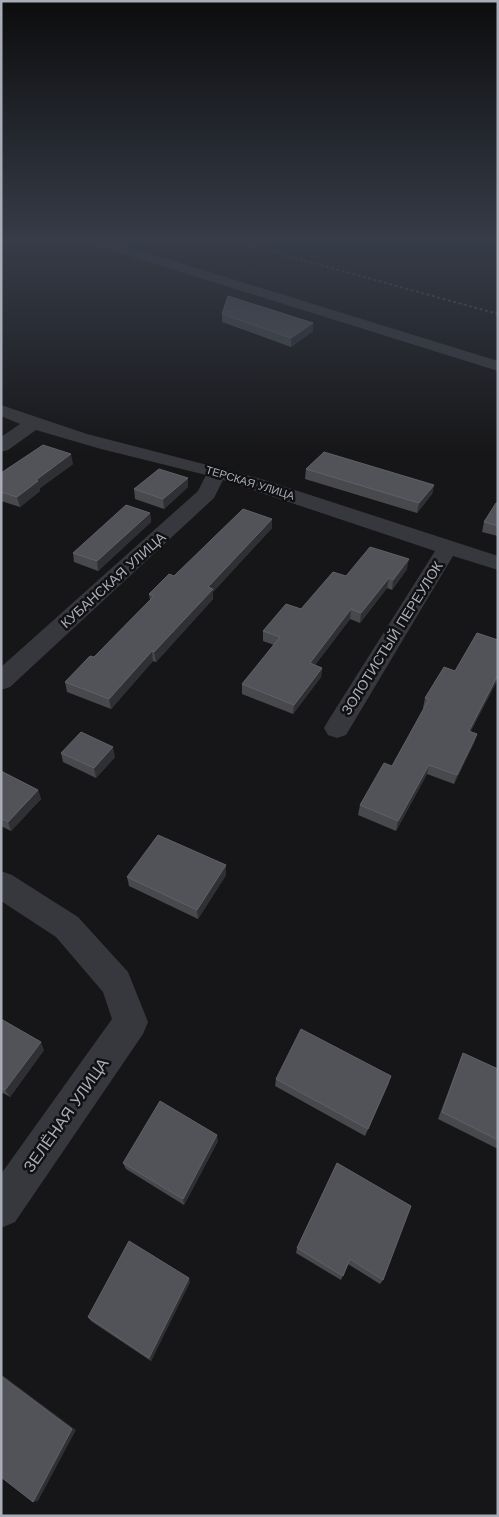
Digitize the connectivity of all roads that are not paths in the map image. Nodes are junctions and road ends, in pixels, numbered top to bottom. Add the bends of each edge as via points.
1 (330, 314) edge
2 (498, 366) edge
3 (1, 410) edge
4 (32, 424) junction
5 (1, 446) edge
6 (217, 472) junction
7 (447, 549) junction
8 (498, 563) edge
9 (1, 681) edge
10 (337, 728) dead end
11 (1, 884) edge
12 (1, 1208) edge

1 - 2 street
3 - 4 street, ТЕРСКАЯ УЛИЦА
4 - 5 street
4 - 6 street, ТЕРСКАЯ УЛИЦА
6 - 7 street, ТЕРСКАЯ УЛИЦА
6 - 9 street, КУБАНСКАЯ УЛИЦА via 207,494
7 - 8 street, ТЕРСКАЯ УЛИЦА
7 - 10 street, ЗОЛОТИСТЫЙ ПЕРЕУЛОК
11 - 12 street, ЗЕЛЁНАЯ УЛИЦА via 67,927 116,983 130,1022

